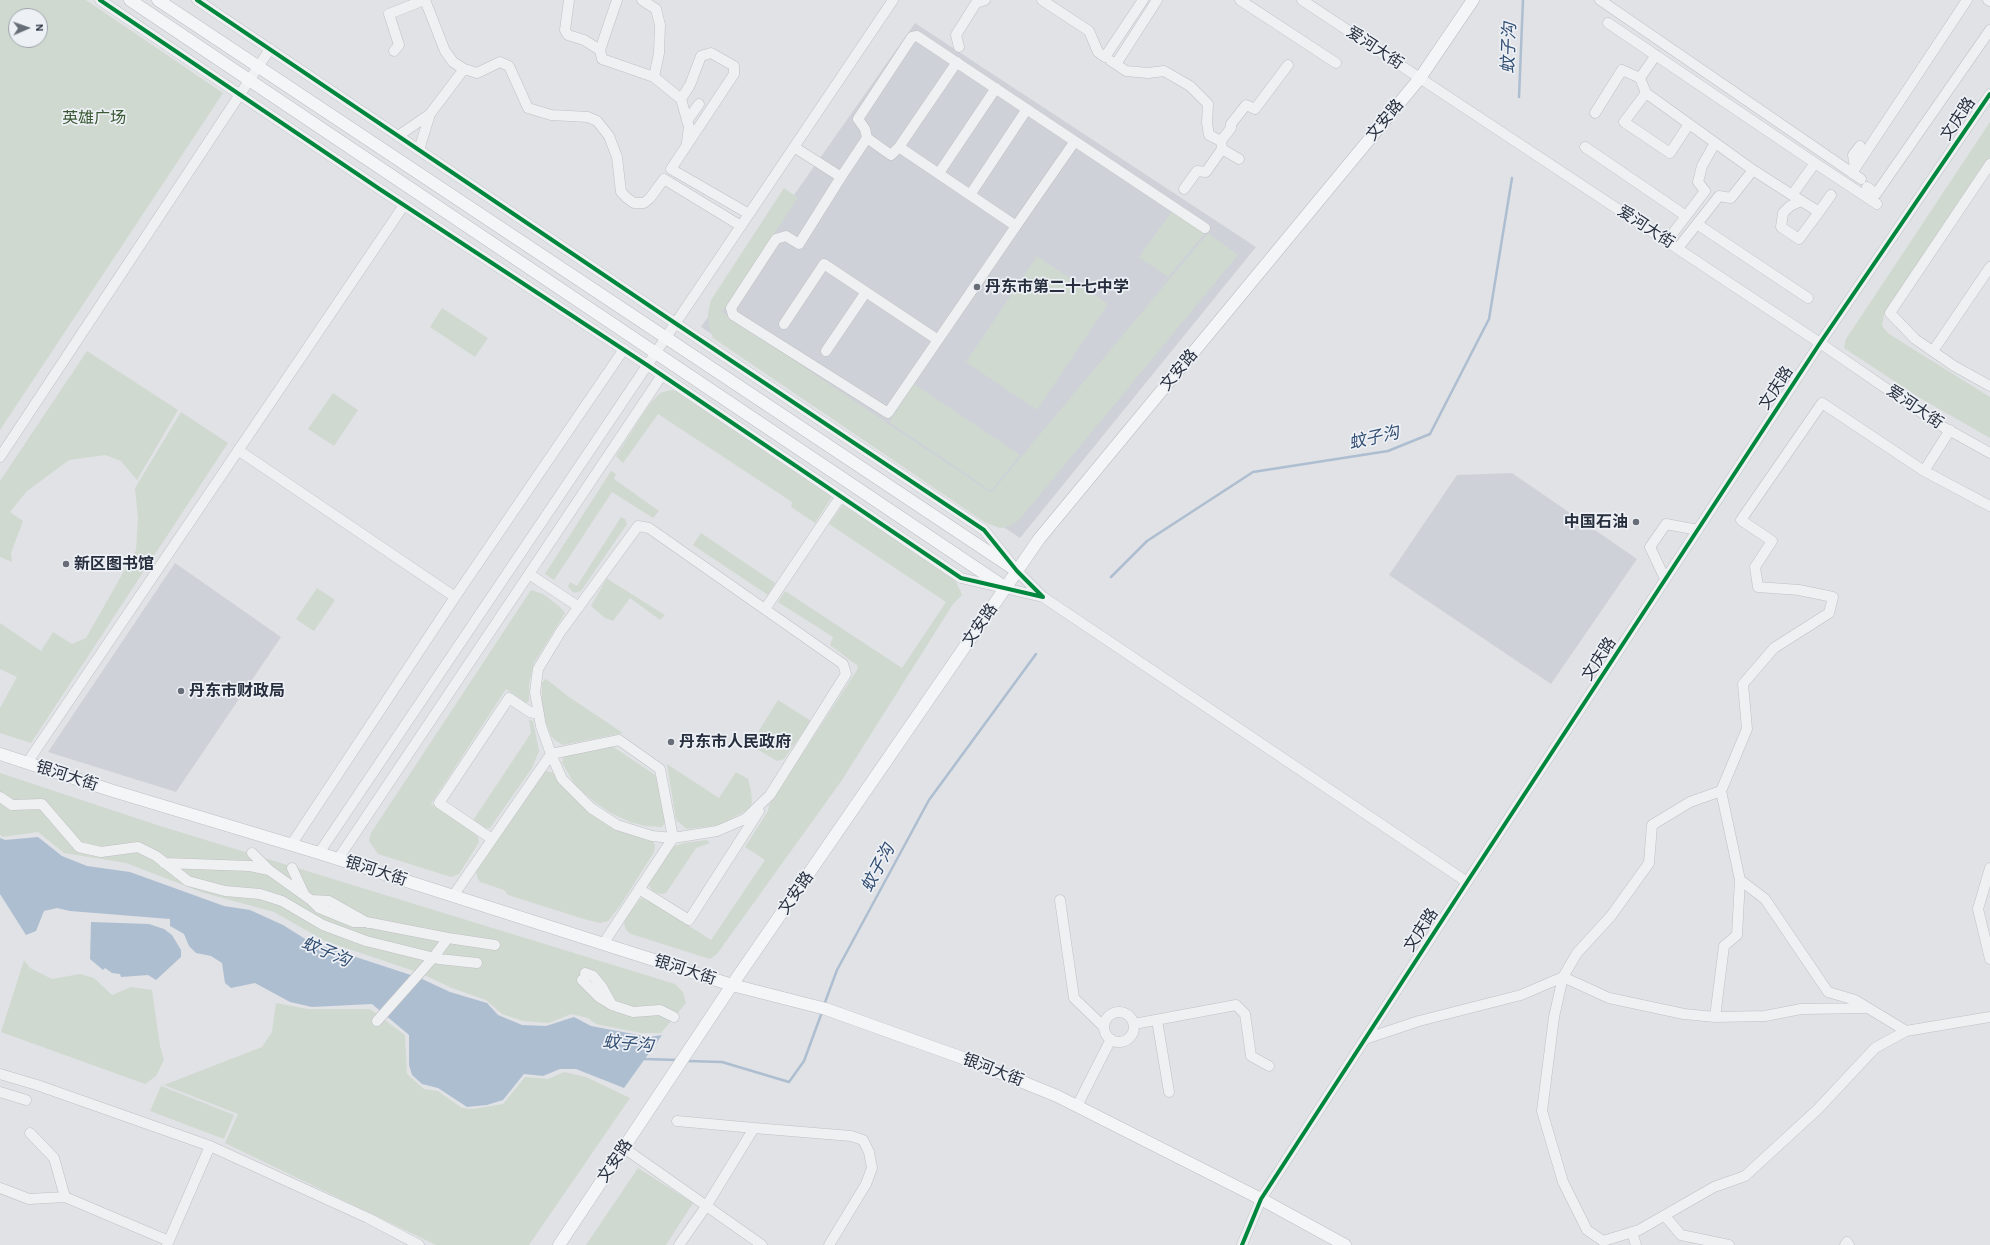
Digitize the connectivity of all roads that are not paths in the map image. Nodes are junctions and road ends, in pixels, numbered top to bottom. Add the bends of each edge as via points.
1 (100, 0) edge
2 (130, 0) edge
3 (158, 0) edge
4 (197, 0) edge
5 (425, 0) edge
6 (569, 0) edge
7 (617, 0) edge
8 (642, 0) edge
9 (893, 0) edge
10 (985, 0) edge
11 (1042, 0) edge
12 (1143, 0) edge
13 (1157, 0) edge
14 (1240, 0) edge
15 (1302, 0) edge
16 (1473, 0) edge
17 (1600, 0) edge
18 (1967, 0) edge
19 (1608, 23) dead end
20 (1990, 30) edge
21 (959, 47) dead end
22 (270, 49) junction
23 (600, 50) junction
24 (394, 51) dead end
25 (1656, 55) junction
26 (1105, 57) junction
27 (957, 62) junction
28 (1336, 63) dead end
29 (1116, 64) junction
30 (1288, 65) dead end
31 (258, 67) junction
32 (464, 69) junction
33 (654, 77) junction
34 (1420, 78) junction
35 (1640, 78) junction
36 (250, 80) junction
37 (996, 88) junction
38 (1646, 93) junction
39 (1990, 94) edge
40 (239, 95) junction
41 (680, 99) junction
42 (699, 104) dead end
43 (1027, 109) junction
44 (1595, 113) dead end
45 (430, 114) junction
46 (687, 121) junction
47 (1689, 124) junction
48 (398, 136) junction
49 (867, 138) junction
50 (1075, 142) junction
51 (1715, 143) junction
52 (687, 144) junction
53 (1222, 145) junction
54 (1860, 146) dead end
55 (794, 147) junction
56 (899, 147) junction
57 (1586, 147) dead end
58 (419, 150) junction
59 (1239, 159) dead end
60 (1815, 163) junction
61 (1990, 164) edge
62 (671, 169) junction
63 (1753, 170) junction
64 (1854, 170) junction
65 (939, 173) junction
66 (842, 177) junction
67 (664, 179) junction
68 (1184, 189) dead end
69 (970, 195) junction
70 (1792, 195) junction
71 (1831, 195) dead end
72 (1801, 201) junction
73 (1878, 204) dead end
74 (404, 205) junction
75 (1819, 212) junction
76 (749, 214) junction
77 (1686, 216) junction
78 (1697, 224) junction
79 (741, 226) junction
80 (1016, 226) junction
81 (1205, 228) dead end
82 (1667, 241) junction
83 (1678, 248) junction
84 (1990, 267) edge
85 (866, 292) junction
86 (1808, 298) dead end
87 (675, 324) junction
88 (784, 324) dead end
89 (665, 338) junction
90 (938, 340) junction
91 (1820, 343) junction
92 (624, 349) junction
93 (826, 351) dead end
94 (1933, 351) junction
95 (656, 352) junction
96 (647, 364) junction
97 (662, 375) junction
98 (1990, 386) edge
99 (1950, 430) junction
100 (238, 450) junction
101 (1990, 453) edge
102 (0, 457) edge
103 (1924, 471) junction
104 (841, 496) junction
105 (1990, 506) edge
106 (1698, 530) junction
107 (1017, 571) junction
108 (529, 574) junction
109 (1665, 579) junction
110 (1006, 588) junction
111 (455, 597) junction
112 (1043, 597) junction
113 (579, 607) junction
114 (765, 610) junction
115 (539, 714) junction
116 (0, 754) edge
117 (551, 754) junction
118 (27, 763) junction
119 (1721, 791) junction
120 (770, 794) junction
121 (0, 797) edge
122 (673, 838) junction
123 (492, 839) junction
124 (291, 845) junction
125 (252, 853) dead end
126 (319, 853) junction
127 (338, 859) junction
128 (164, 863) junction
129 (292, 868) dead end
130 (1990, 868) edge
131 (269, 870) junction
132 (1740, 880) junction
133 (1467, 882) junction
134 (640, 889) junction
135 (453, 896) junction
136 (307, 897) junction
137 (1060, 900) dead end
138 (448, 938) junction
139 (603, 944) junction
140 (494, 945) dead end
141 (433, 958) junction
142 (1990, 958) edge
143 (477, 963) dead end
144 (583, 977) dead end
145 (1563, 977) junction
146 (732, 985) junction
147 (1868, 1008) junction
148 (674, 1017) dead end
149 (1715, 1017) junction
150 (1990, 1017) edge
151 (1157, 1020) junction
152 (376, 1021) dead end
153 (1134, 1024) junction
154 (1104, 1027) junction
155 (1906, 1030) junction
156 (1111, 1039) junction
157 (1364, 1039) junction
158 (1269, 1066) dead end
159 (0, 1074) edge
160 (0, 1092) edge
161 (1169, 1092) dead end
162 (26, 1100) dead end
163 (1077, 1106) junction
164 (677, 1121) dead end
165 (754, 1128) junction
166 (30, 1133) dead end
167 (210, 1146) junction
168 (624, 1148) junction
169 (0, 1188) edge
170 (65, 1197) junction
171 (1261, 1199) junction
172 (706, 1205) junction
173 (1665, 1216) junction
174 (1632, 1232) junction
175 (168, 1243) edge
176 (1601, 1243) edge
177 (419, 1245) edge
178 (559, 1245) edge
179 (679, 1245) edge
180 (762, 1245) edge
181 (829, 1245) edge
182 (1242, 1245) edge
183 (1346, 1245) edge
184 (1636, 1245) edge
185 (1729, 1245) edge
186 (1845, 1245) edge
187 (1849, 1245) edge

1 - 40 street
2 - 36 main road
3 - 31 main road
4 - 22 street
5 - 24 street via 390,14 399,45
5 - 32 street via 445,52 453,62
6 - 23 street via 565,30 568,35 584,40
7 - 23 street
8 - 33 street via 656,9 660,25 659,53
9 - 55 street
10 - 21 street via 976,3 956,35
11 - 26 street via 1089,31 1098,52
12 - 26 street
13 - 29 street
14 - 28 street
15 - 34 street, 爱河大街
16 - 34 main road, 文安路
17 - 64 street
18 - 64 street
19 - 25 street
20 - 64 street via 1876,194
22 - 31 street
22 - 48 street
23 - 33 street via 602,59
25 - 35 street
25 - 60 street
26 - 29 street
27 - 37 street
27 - 49 street via 917,36 912,37 858,119
27 - 56 street
29 - 53 street via 1126,72 1164,71 1190,86 1208,104 1209,135
30 - 53 street via 1255,109 1246,105 1231,124
31 - 36 street
31 - 89 main road
32 - 45 street
32 - 67 street via 477,73 500,62 509,66 528,108 551,115 597,121 609,136 617,157 621,192 634,203 644,203
33 - 41 street
34 - 82 street, 爱河大街
34 - 107 main road, 文安路 via 1040,539
35 - 38 street
35 - 44 street via 1622,70
36 - 40 street
36 - 95 main road
37 - 43 street
37 - 65 street
38 - 47 street
38 - 47 street via 1624,122 1670,153
39 - 91 street, 文庆路
40 - 74 street
40 - 102 street
41 - 46 street
41 - 52 street via 690,85 700,56 711,53 734,66 734,74
42 - 46 street
43 - 50 street
43 - 69 street
45 - 48 street
45 - 58 street
46 - 52 street
47 - 51 street
48 - 58 street
49 - 56 street via 892,155
49 - 66 street
50 - 80 street
50 - 81 street
51 - 63 street
51 - 77 street via 1702,166 1698,182 1705,191
52 - 62 street
53 - 59 street
53 - 68 street via 1206,172 1197,171
54 - 64 street via 1853,155
55 - 66 street
55 - 76 street
56 - 65 street
57 - 77 street
58 - 87 street
60 - 70 street
60 - 73 street
61 - 94 street via 1890,313 1914,339
62 - 67 street
62 - 76 street
63 - 70 street
63 - 78 street via 1731,198 1719,196
65 - 69 street
66 - 90 street via 799,244 786,236 776,239 731,308 733,315 888,414
67 - 79 street
69 - 80 street
70 - 72 street
71 - 75 street
72 - 75 street
72 - 75 street via 1783,213 1781,226 1799,239
74 - 92 street
74 - 100 street
76 - 79 street
77 - 82 street
78 - 83 street
78 - 86 street
79 - 87 street
80 - 90 street
82 - 83 street, 爱河大街
83 - 91 street, 爱河大街
84 - 94 street
85 - 88 street via 824,264
85 - 90 street
85 - 93 street
87 - 89 street
87 - 107 street via 984,530
89 - 95 street
89 - 107 main road
91 - 99 street, 爱河大街
91 - 106 street, 文庆路
92 - 96 street
92 - 111 street
94 - 98 street
95 - 96 street
95 - 110 main road
96 - 97 street
96 - 126 street
97 - 104 street
97 - 108 street
99 - 101 street, 爱河大街
99 - 103 street
100 - 111 street
100 - 118 street
103 - 105 street
103 - 119 street via 1822,403 1741,520 1772,541 1755,568 1758,587 1799,590 1833,597 1829,613 1774,648 1743,684 1747,729
104 - 110 street via 962,578
104 - 114 street
106 - 109 street, 文庆路
106 - 109 street via 1666,524 1650,547
107 - 110 main road, 文安路
107 - 112 street
108 - 113 street
108 - 127 street
109 - 133 street, 文庆路
110 - 112 street
110 - 146 main road, 文安路
111 - 124 street
112 - 133 street
113 - 114 street via 638,526 649,528
113 - 115 street via 538,669 535,692
114 - 120 street via 843,664 846,674
115 - 117 street
115 - 123 street via 530,712 509,698 439,803
116 - 118 main road, 银河大街
117 - 122 street via 562,779 591,808 617,825 652,836
117 - 122 street via 619,740 660,769
117 - 123 street
118 - 124 main road, 银河大街
119 - 132 street
119 - 145 street via 1690,802 1652,825 1649,863 1611,916 1578,953
120 - 122 street via 745,819 717,831
120 - 134 street via 689,920
121 - 128 street via 12,805 42,804 79,847 101,852 138,847
122 - 134 street
123 - 135 street
124 - 126 main road, 银河大街
125 - 131 street
126 - 127 main road, 银河大街
127 - 135 main road, 银河大街
128 - 131 street via 250,866
128 - 141 street via 188,881 225,891 260,894 282,901 323,925 366,941
129 - 136 street
130 - 142 street via 1978,909
131 - 136 street
132 - 147 street via 1765,899 1828,992 1855,1000
132 - 149 street via 1737,935 1724,946
133 - 157 street, 文庆路
134 - 139 street
135 - 139 main road, 银河大街
136 - 138 street via 319,908 353,922 368,922
137 - 154 street via 1074,998
138 - 140 street
138 - 141 street
139 - 146 main road, 银河大街
141 - 143 street
141 - 152 street
144 - 148 street via 593,976 612,1005 633,1012 660,1010
145 - 149 street via 1609,998 1684,1014
145 - 157 street via 1521,995 1419,1021
145 - 176 street via 1554,1017 1542,1111 1563,1182 1587,1230
146 - 163 main road, 银河大街 via 823,1009 971,1061
146 - 168 main road, 文安路
147 - 149 street via 1801,1009 1765,1016
147 - 155 street
150 - 155 street
151 - 153 street
151 - 158 street via 1236,1005 1245,1014 1251,1056
151 - 161 street
153 - 154 street via 1130,1015 1121,1011 1107,1017
153 - 156 street via 1130,1038 1121,1042
154 - 156 street
155 - 173 street via 1875,1048 1818,1109 1745,1176 1714,1187
156 - 163 street
157 - 171 street, 文庆路
159 - 167 street
160 - 162 street
163 - 171 main road, 银河大街
164 - 165 street
165 - 172 street
165 - 181 street via 851,1136 863,1140 870,1152 872,1168 866,1184
166 - 170 street via 54,1158
167 - 175 street
167 - 177 street via 368,1218
168 - 172 street
168 - 178 main road, 文安路
169 - 170 street via 29,1199
170 - 175 street
171 - 182 street, 文庆路
171 - 183 main road, 银河大街
172 - 179 street
172 - 180 street
173 - 174 street
173 - 185 street via 1681,1235
174 - 176 street
174 - 184 street
186 - 187 street via 1847,1242

